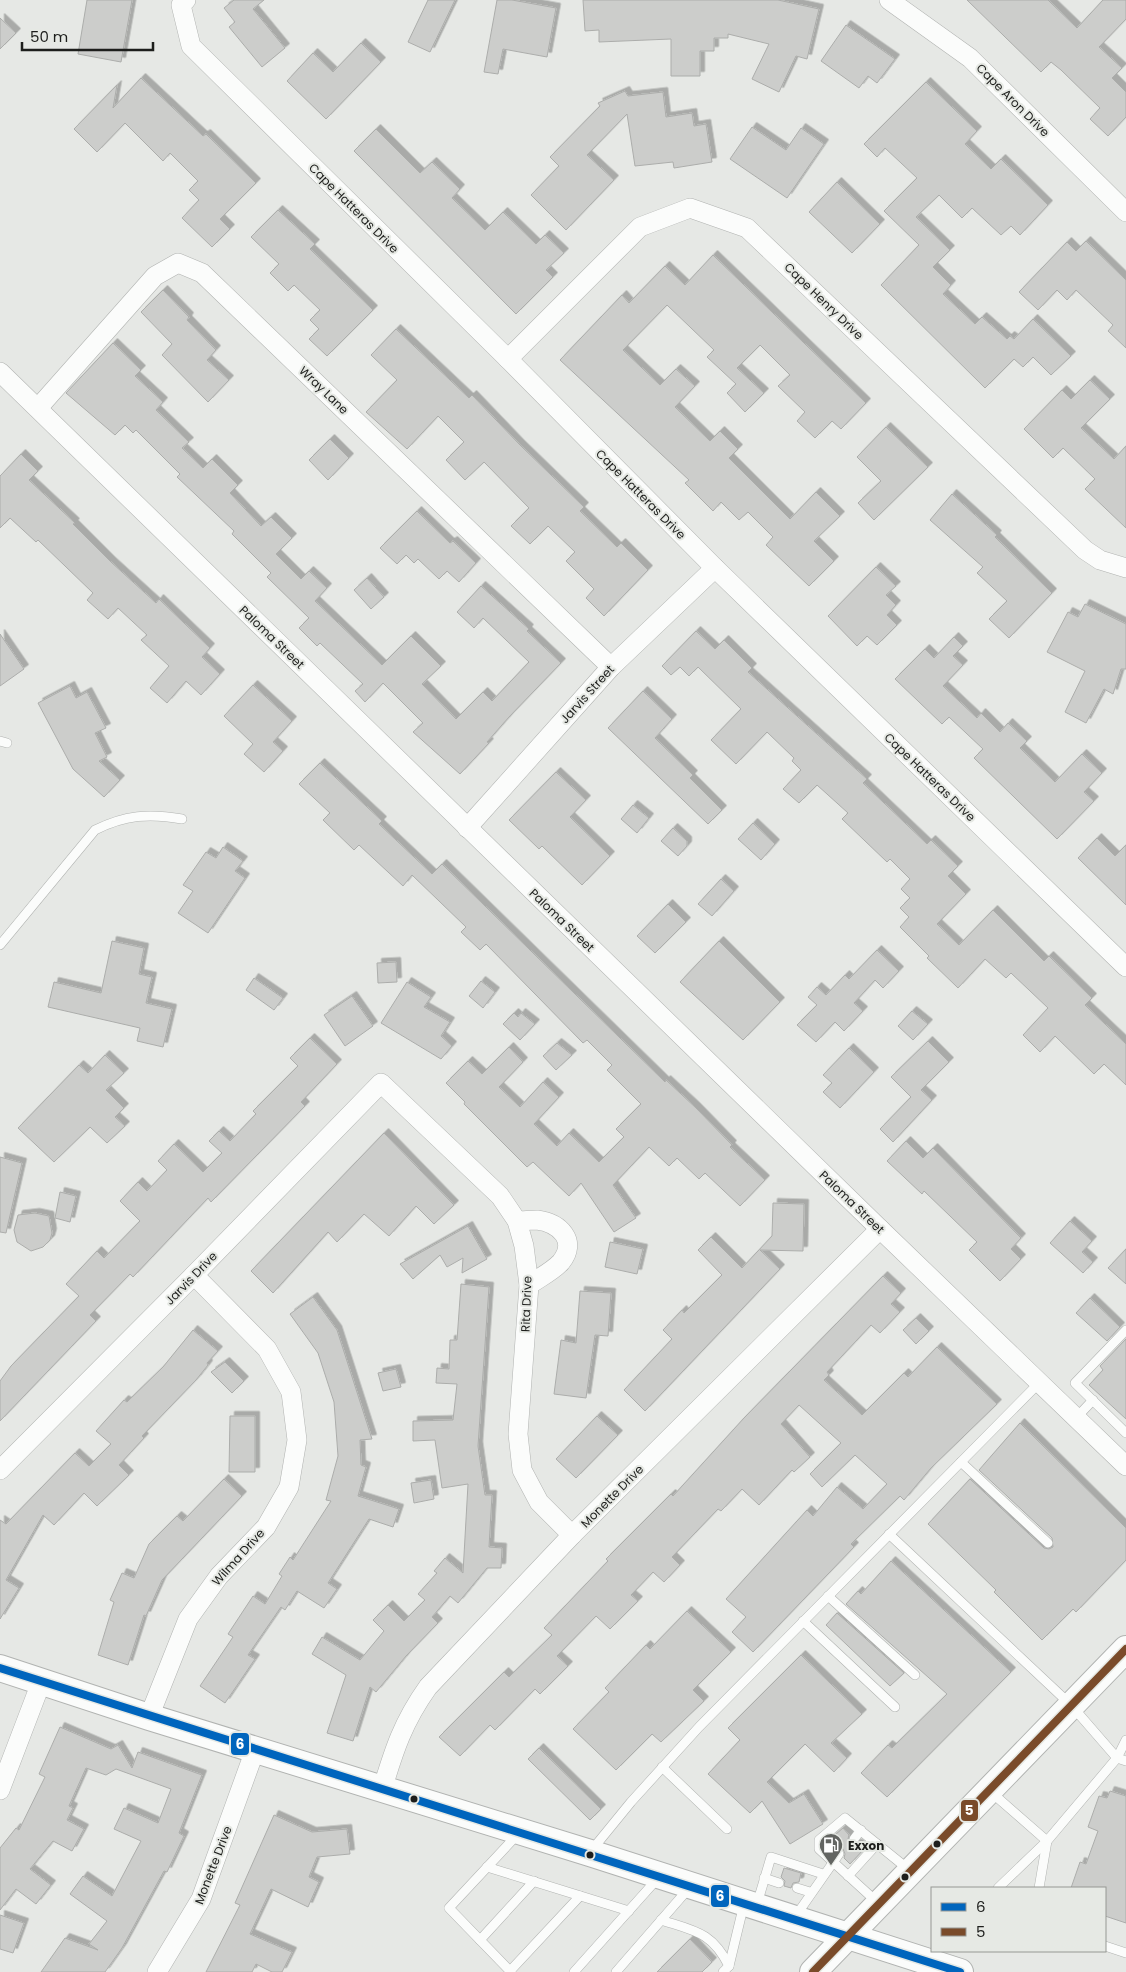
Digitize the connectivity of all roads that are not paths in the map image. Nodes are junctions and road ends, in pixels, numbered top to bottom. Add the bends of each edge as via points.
1 (889, 0) edge
2 (184, 2) edge
3 (1126, 212) edge
4 (508, 359) junction
5 (0, 372) edge
6 (38, 408) junction
7 (715, 568) junction
8 (1126, 568) edge
9 (611, 667) junction
10 (182, 819) dead end
11 (467, 828) junction
12 (0, 945) edge
13 (1126, 967) edge
14 (380, 1083) joint
15 (517, 1221) junction
16 (880, 1229) junction
17 (194, 1275) junction
18 (529, 1285) junction
19 (1126, 1330) edge
20 (1039, 1383) junction
21 (1093, 1400) junction
22 (1076, 1418) junction
23 (1126, 1432) edge
24 (961, 1462) junction
25 (1126, 1466) edge
26 (0, 1470) edge
27 (889, 1534) junction
28 (572, 1535) junction
29 (1048, 1543) dead end
30 (828, 1596) junction
31 (803, 1621) junction
32 (1126, 1649) edge
33 (0, 1668) edge
34 (915, 1674) dead end
35 (42, 1680) junction
36 (1071, 1706) junction
37 (895, 1707) dead end
38 (148, 1717) junction
39 (1126, 1740) edge
40 (255, 1750) junction
41 (1117, 1758) junction
42 (1126, 1761) edge
43 (662, 1767) junction
44 (0, 1790) edge
45 (382, 1790) junction
46 (988, 1791) junction
47 (727, 1829) dead end
48 (861, 1830) junction
49 (520, 1832) junction
50 (854, 1839) dead end
51 (1047, 1841) junction
52 (877, 1844) junction
53 (590, 1853) junction
54 (839, 1854) dead end
55 (832, 1861) junction
56 (487, 1867) junction
57 (910, 1871) junction
58 (823, 1874) junction
59 (660, 1876) junction
60 (848, 1876) junction
61 (764, 1878) junction
62 (534, 1881) junction
63 (779, 1883) dead end
64 (691, 1886) junction
65 (999, 1887) edge
66 (1039, 1887) edge
67 (797, 1888) dead end
68 (810, 1892) junction
69 (580, 1896) junction
70 (879, 1904) junction
71 (750, 1905) junction
72 (629, 1911) junction
73 (793, 1919) junction
74 (662, 1920) junction
75 (847, 1936) junction
76 (480, 1940) junction
77 (1106, 1946) edge
78 (1126, 1953) edge
79 (726, 1969) edge
80 (943, 1970) edge
81 (156, 1972) edge
82 (511, 1972) edge
83 (574, 1972) edge
84 (616, 1972) edge
85 (812, 1972) edge

1 - 3 street, Cape Aron Drive via 970,58
2 - 4 street, Cape Hatteras Drive via 191,46
4 - 7 street, Cape Hatteras Drive
4 - 8 street, Cape Henry Drive via 640,227 690,208 747,228 1085,550 1100,560
5 - 6 street, Paloma Street
6 - 9 street, Wray Lane via 155,276 178,264 202,273
6 - 11 street, Paloma Street
7 - 9 street, Jarvis Street
7 - 13 street, Cape Hatteras Drive
9 - 11 street, Jarvis Street
10 - 12 lane via 157,814 117,819 95,830
11 - 16 street, Paloma Street
14 - 15 street, Rita Drive via 500,1196
14 - 17 street, Jarvis Drive
15 - 18 street, Rita Drive
15 - 18 street via 537,1220 558,1227 567,1238 568,1250 560,1264
16 - 20 street, Paloma Street
16 - 28 street, Monette Drive
17 - 26 street, Jarvis Drive
17 - 38 street, Wilma Drive via 268,1349 291,1392 296,1440 289,1487 266,1527 219,1576 188,1619
18 - 28 street, Rita Drive via 518,1434 522,1470 539,1502
19 - 21 lane via 1075,1383
20 - 22 street, Paloma Street
20 - 24 lane
21 - 22 lane
21 - 23 lane
22 - 25 street, Paloma Street
24 - 27 lane
24 - 29 lane
27 - 30 lane
27 - 36 lane
28 - 45 street, Monette Drive via 428,1687 401,1732
30 - 31 lane
30 - 34 lane
31 - 37 lane
31 - 43 lane
32 - 36 main road
33 - 35 main road
35 - 38 main road
35 - 44 street
36 - 41 lane
36 - 46 main road
38 - 40 main road
39 - 41 lane
40 - 45 main road
40 - 81 street, Monette Drive via 201,1899
41 - 42 lane
41 - 51 lane
43 - 47 lane
43 - 53 lane
45 - 49 main road
46 - 51 lane
46 - 57 main road
48 - 50 lane
48 - 52 lane
48 - 55 lane via 845,1818 819,1840 819,1849
49 - 53 main road
49 - 56 lane
51 - 65 lane
51 - 66 lane
52 - 57 lane
52 - 60 lane
53 - 59 main road
54 - 55 lane
55 - 58 lane
55 - 60 lane
56 - 62 lane
56 - 76 lane via 449,1908
57 - 70 main road
58 - 61 lane via 771,1857
58 - 68 lane
59 - 64 main road
59 - 72 lane
60 - 70 lane
61 - 63 lane
61 - 71 lane
62 - 69 lane
62 - 76 lane
64 - 71 main road
64 - 74 lane
67 - 68 lane
68 - 73 lane
69 - 72 lane
69 - 82 lane
70 - 75 main road
71 - 73 main road
71 - 79 lane
72 - 83 lane
73 - 75 main road
74 - 79 lane via 709,1938 720,1948
74 - 84 lane
75 - 80 main road
75 - 85 main road
76 - 82 lane
77 - 78 lane

